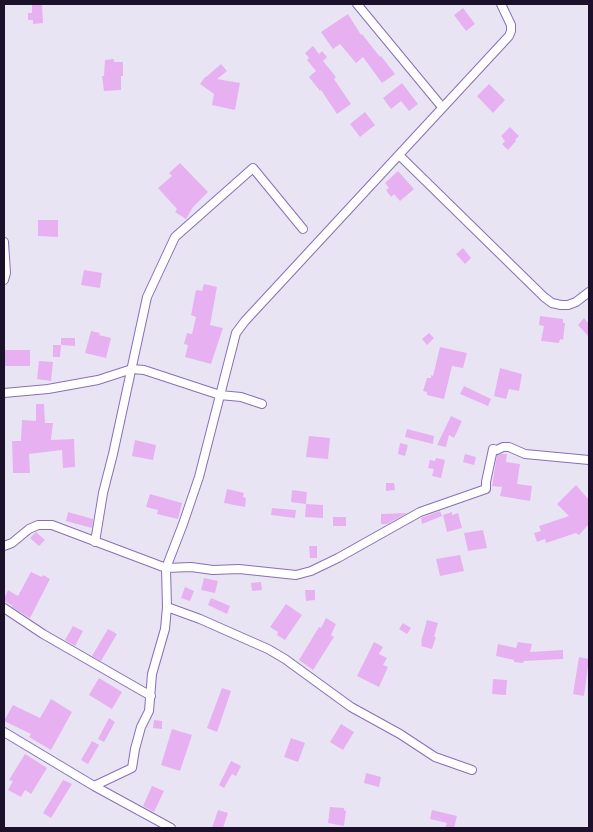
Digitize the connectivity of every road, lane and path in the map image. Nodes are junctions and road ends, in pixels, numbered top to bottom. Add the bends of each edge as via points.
1 (356, 4) edge
2 (501, 4) edge
3 (442, 107) junction
4 (399, 155) junction
5 (303, 229) dead end
6 (4, 242) edge
7 (4, 280) edge
8 (589, 292) edge
9 (132, 369) junction
10 (4, 393) edge
11 (220, 395) junction
12 (262, 404) dead end
13 (589, 460) edge
14 (95, 542) junction
15 (4, 546) edge
16 (166, 568) junction
17 (166, 607) junction
18 (4, 608) edge
19 (151, 696) junction
20 (4, 732) edge
21 (472, 770) dead end
22 (94, 786) junction
23 (171, 828) edge

1 - 3 street
2 - 3 street via 511,25 509,36
3 - 4 street
4 - 8 street via 552,303 576,302
4 - 11 street via 240,326
5 - 9 street via 253,168 174,237 147,297
6 - 7 street
9 - 10 street via 98,380
9 - 11 street
9 - 14 street
11 - 12 street
11 - 16 street via 199,477
13 - 16 street via 525,454 504,447 493,449 486,490 420,512 338,558 296,575 239,569
14 - 15 street via 52,525 38,525 29,528 12,544
14 - 16 street
16 - 17 street
17 - 19 street via 165,628 152,674
17 - 21 street via 268,649 351,707 435,757
18 - 19 street
19 - 22 street via 132,768
20 - 22 street
22 - 23 street

